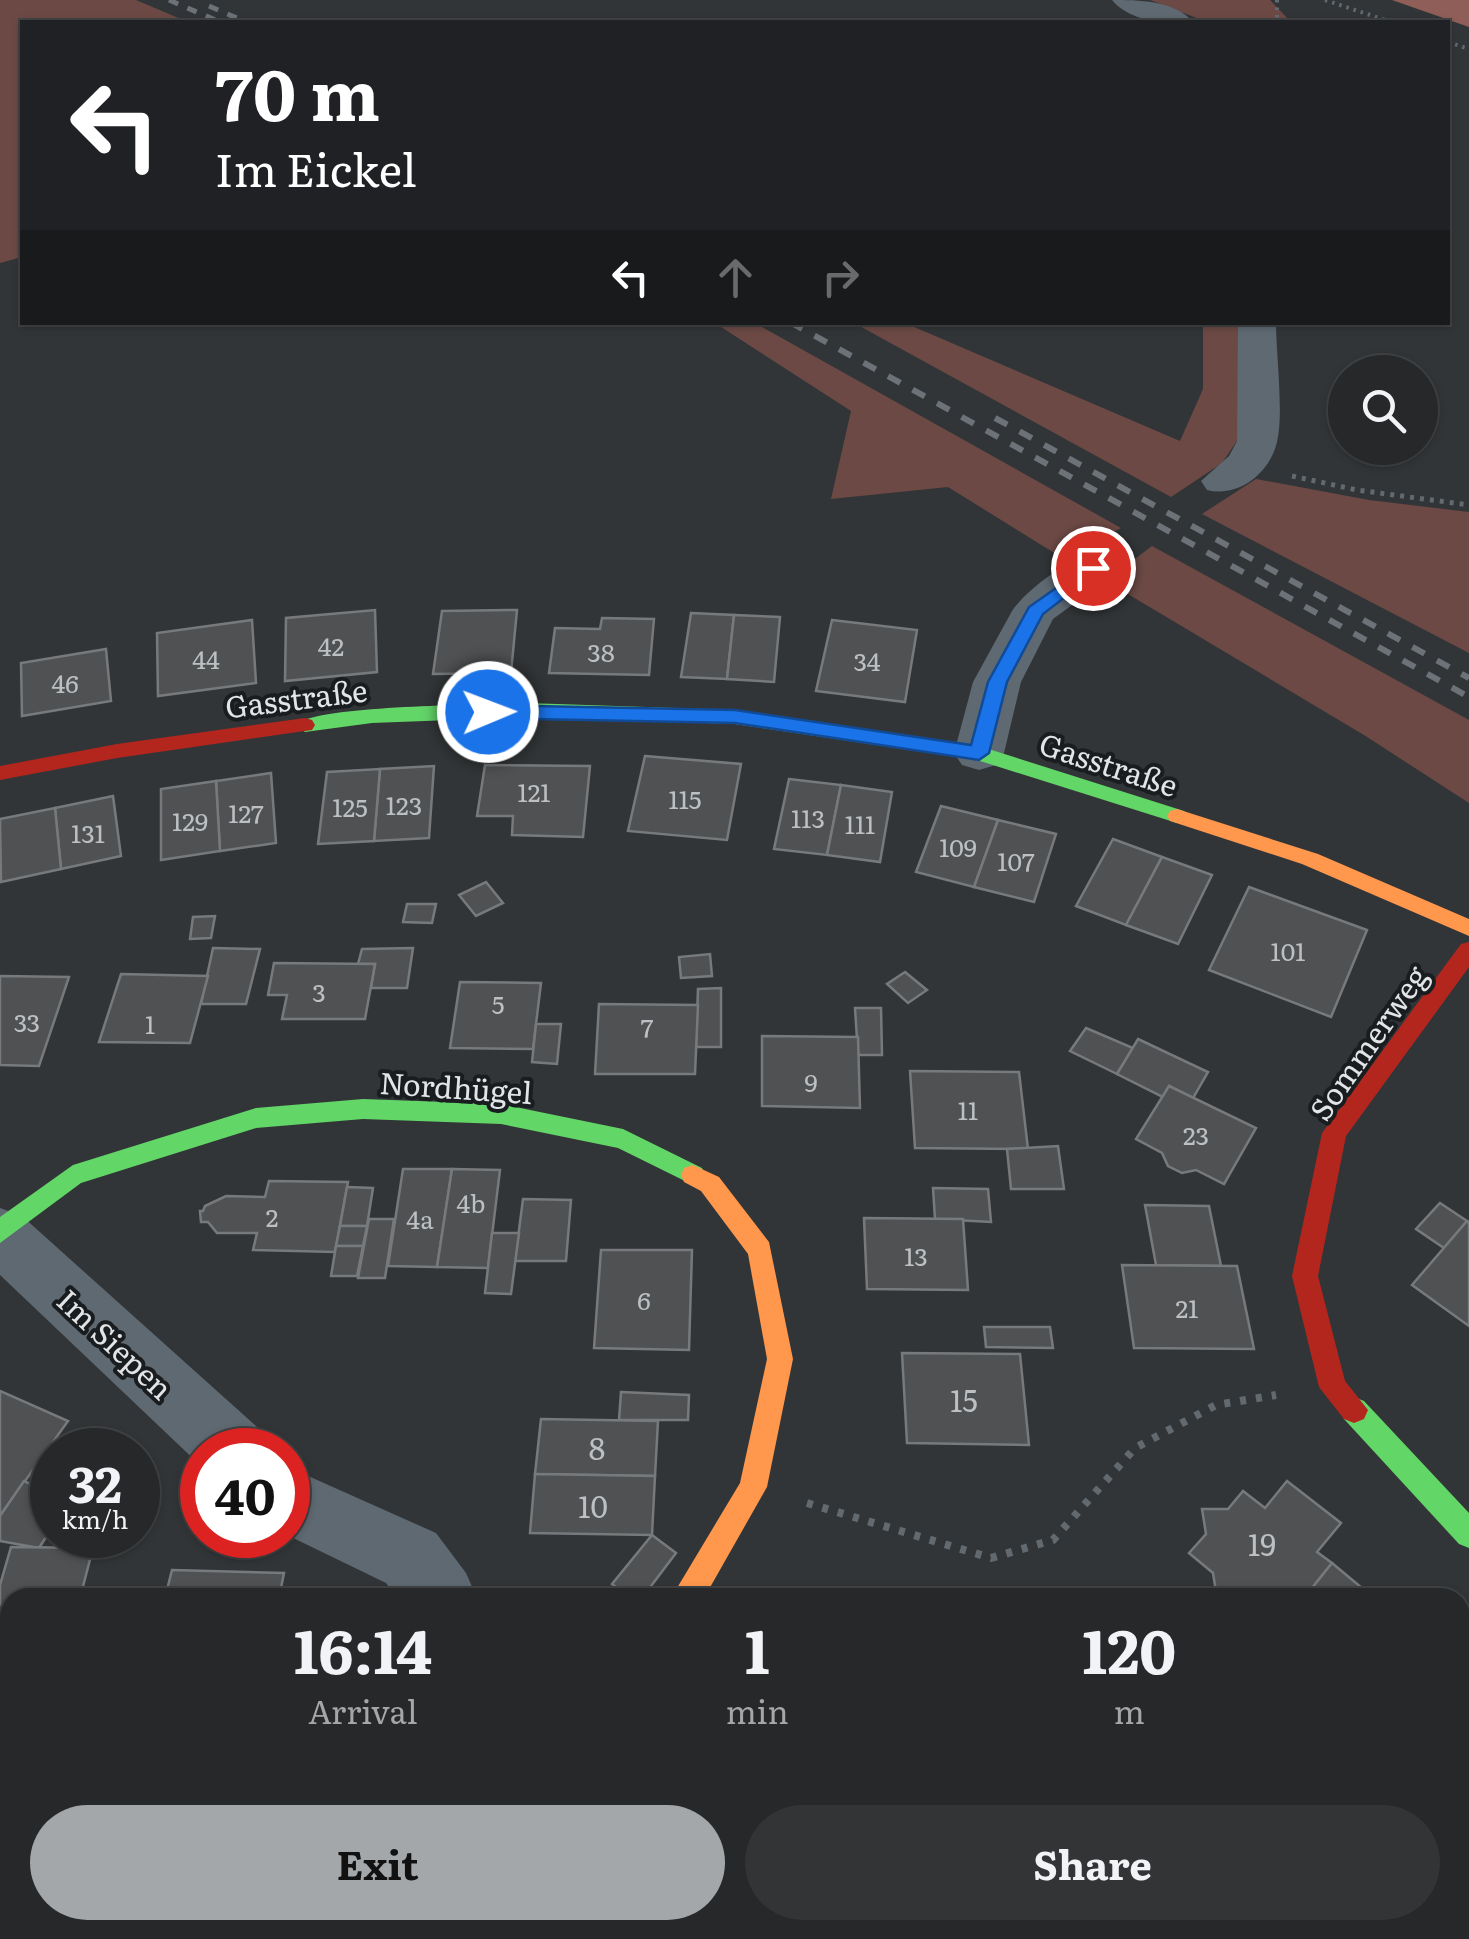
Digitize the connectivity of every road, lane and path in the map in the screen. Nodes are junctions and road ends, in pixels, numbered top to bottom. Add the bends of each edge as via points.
1 (1126, 0) edge
2 (1325, 0) edge
3 (1173, 20) edge
4 (1385, 20) edge
5 (1257, 325) edge
6 (1235, 472) joint
7 (1469, 505) edge
8 (1093, 568) dead end
9 (979, 753) junction
10 (0, 773) edge
11 (1469, 928) edge
12 (1469, 950) edge
13 (0, 1233) edge
14 (1333, 1386) junction
15 (209, 1428) edge
16 (753, 1486) junction
17 (310, 1510) edge
18 (1469, 1534) edge
19 (434, 1588) edge
20 (693, 1588) edge

1 - 3 street
2 - 4 path
5 - 6 street via 1257,441
6 - 7 path
8 - 9 street via 1036,611 998,682
9 - 10 street, Gasstraße via 735,717 528,710 372,716
9 - 11 street, Gasstraße via 1310,859
12 - 14 street, Sommerweg via 1334,1133 1305,1276
13 - 15 street, Im Siepen
13 - 16 street, Nordhügel via 73,1175 256,1118 363,1109 502,1114 623,1140 710,1184 760,1250 780,1359
14 - 16 path via 1216,1405 1135,1448 1053,1540 990,1558
14 - 18 street, Sommerweg
16 - 20 street, Nordhügel
17 - 19 street via 411,1558

